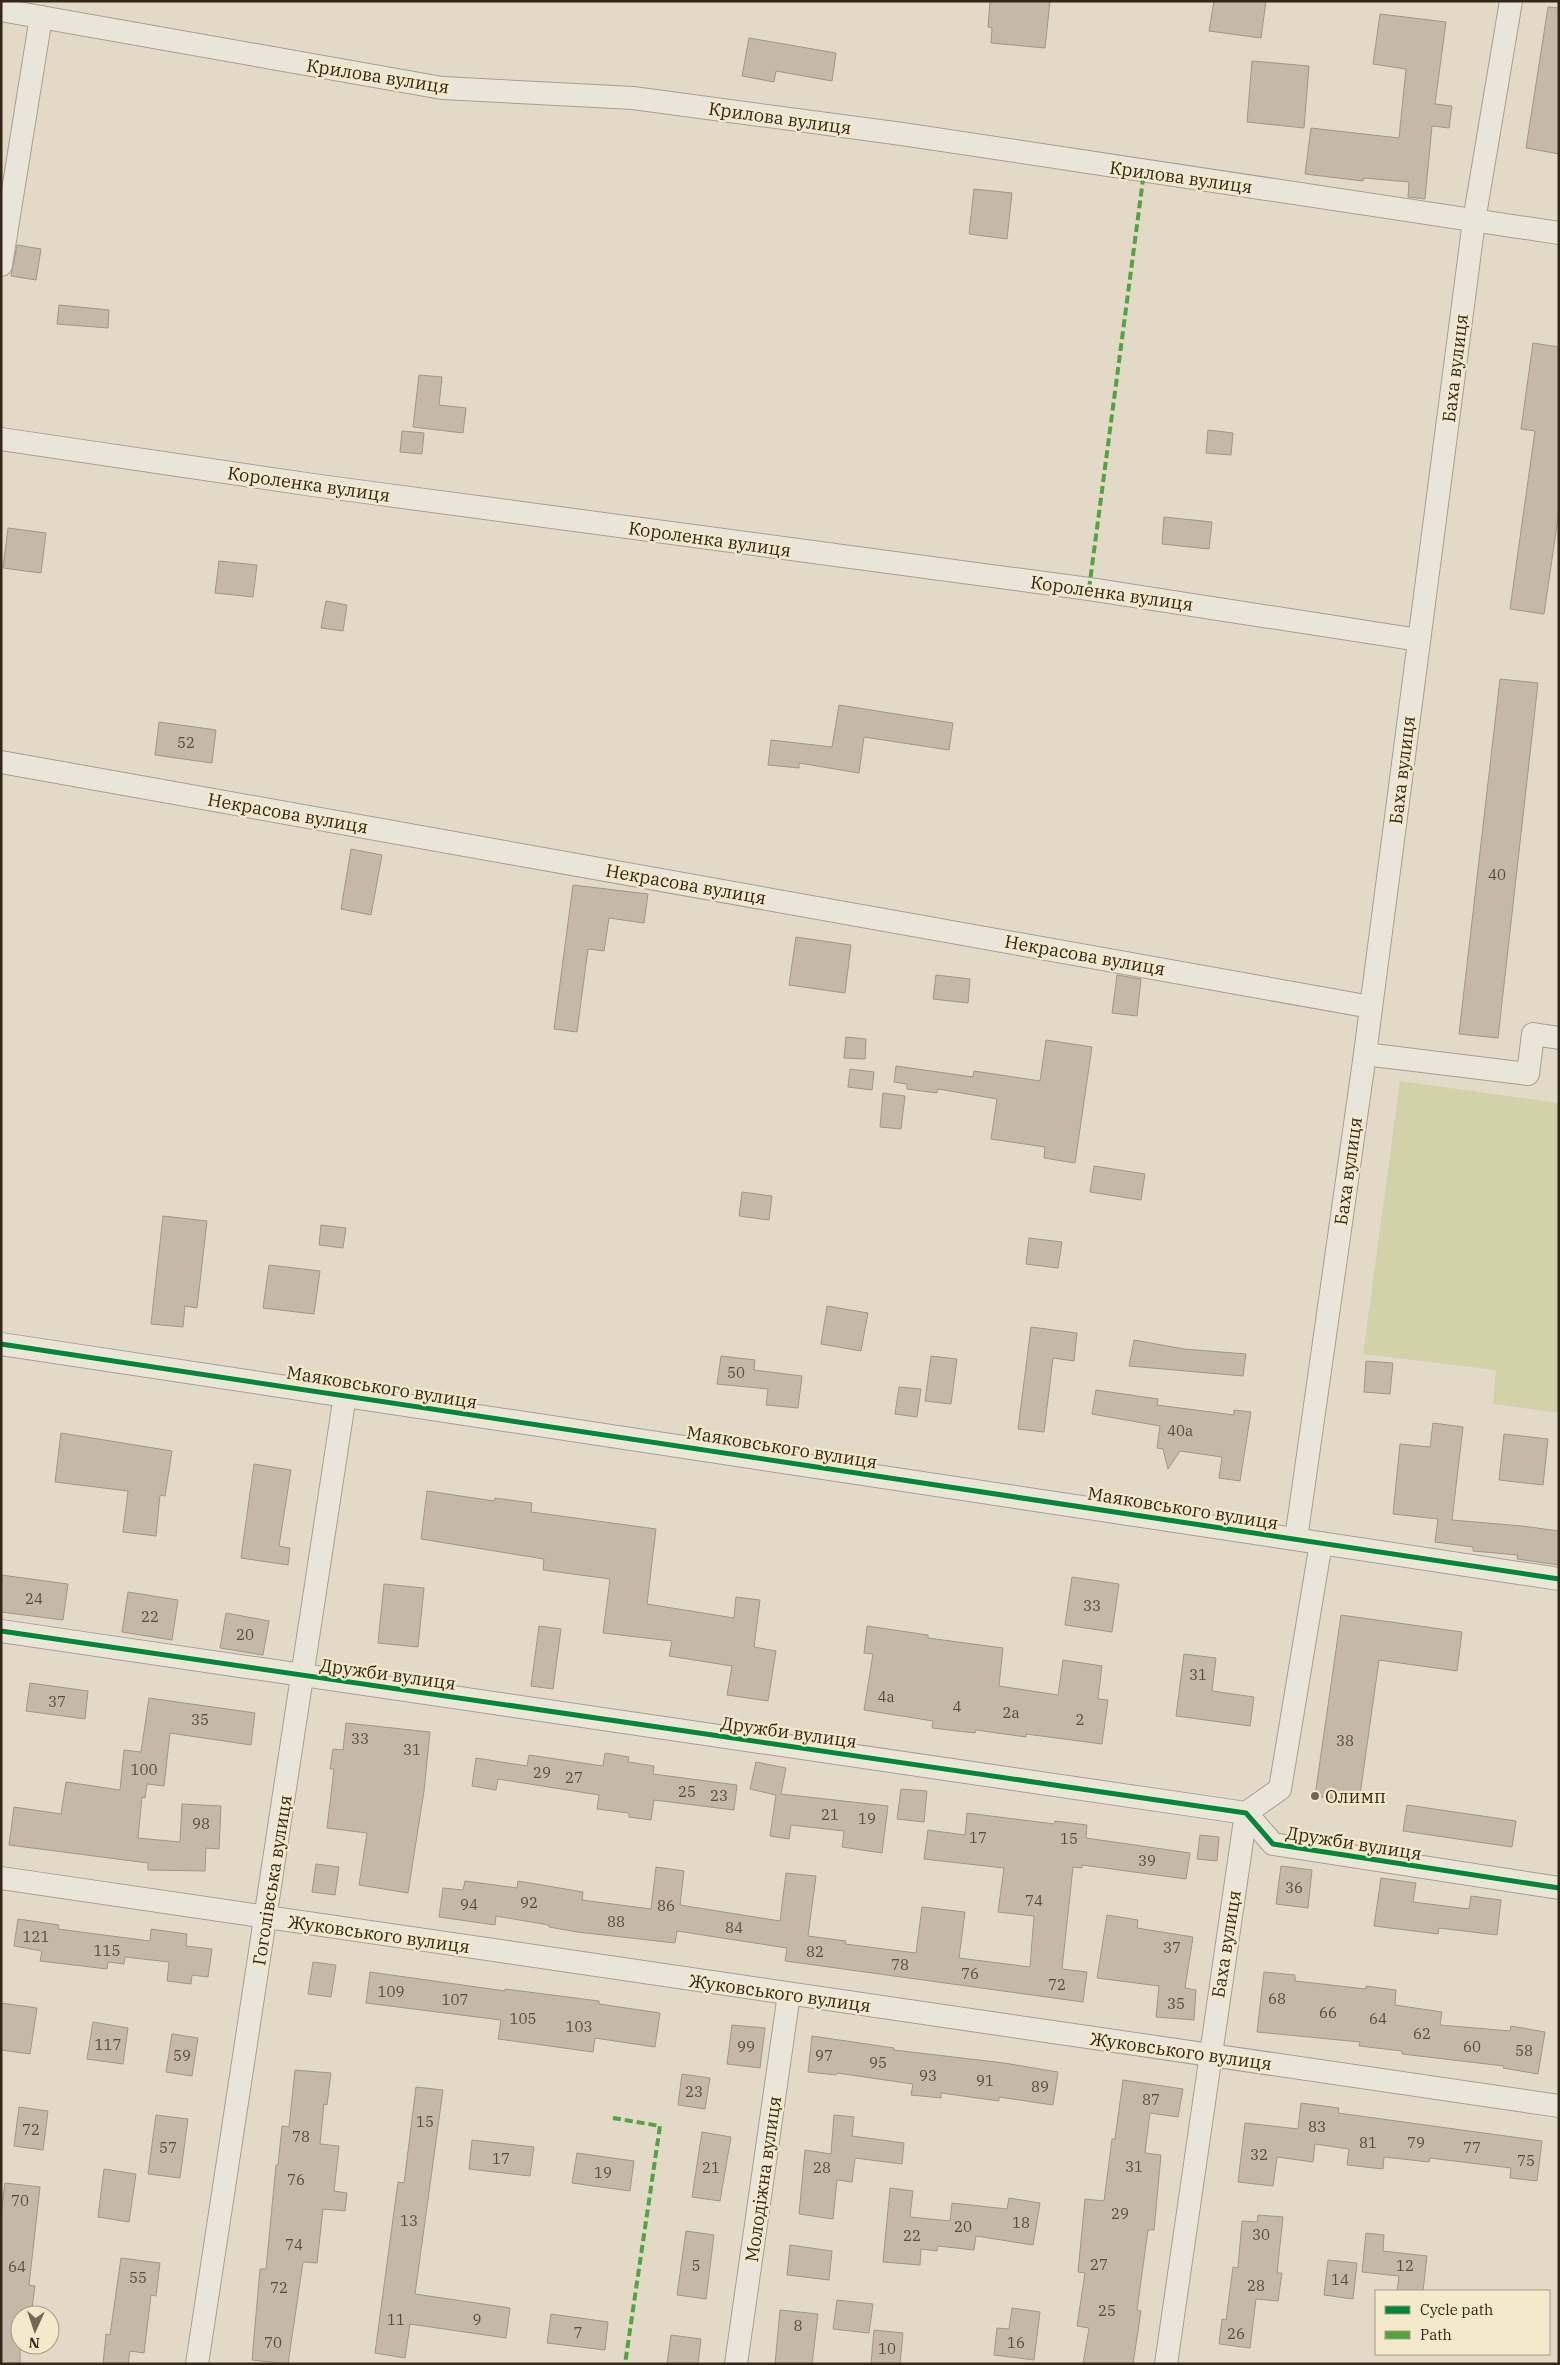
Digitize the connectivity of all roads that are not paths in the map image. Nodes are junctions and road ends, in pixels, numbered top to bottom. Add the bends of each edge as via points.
1 (1510, 1) edge
2 (1, 10) edge
3 (41, 17) junction
4 (1474, 221) junction
5 (1559, 233) edge
6 (1, 265) edge
7 (1, 439) edge
8 (1420, 640) junction
9 (1, 762) edge
10 (1371, 1007) junction
11 (1559, 1038) edge
12 (1365, 1054) junction
13 (1, 1344) edge
14 (345, 1395) junction
15 (1296, 1539) junction
16 (1321, 1543) junction
17 (1559, 1579) edge
18 (1, 1631) edge
19 (304, 1676) junction
20 (1246, 1813) junction
21 (1, 1878) edge
22 (1559, 1888) edge
23 (266, 1917) junction
24 (789, 1994) junction
25 (1209, 2055) junction
26 (1559, 2106) edge
27 (197, 2364) edge
28 (736, 2364) edge
29 (1166, 2364) edge

1 - 4 street, Баха вулиця
2 - 3 street, Крилова вулиця
3 - 4 street, Крилова вулиця via 442,88 633,98 902,134
3 - 6 street
4 - 5 street, Крилова вулиця
4 - 8 street, Баха вулиця
7 - 8 street, Короленка вулиця via 330,488 1089,589
8 - 10 street, Баха вулиця
9 - 10 street, Некрасова вулиця
10 - 12 street, Баха вулиця
11 - 12 street via 1534,1034 1528,1074
12 - 15 street, Баха вулиця
13 - 14 street, Маяковського вулиця
14 - 15 street, Маяковського вулиця
14 - 19 street, Гоголівська вулиця
15 - 16 street, Маяковського вулиця
16 - 17 street, Маяковського вулиця
16 - 20 street via 1280,1789
18 - 19 street, Дружби вулиця
19 - 20 street, Дружби вулиця
19 - 23 street, Гоголівська вулиця
20 - 22 street, Дружби вулиця via 1273,1844
20 - 25 street, Баха вулиця
21 - 23 street, Жуковського вулиця
23 - 24 street, Жуковського вулиця
23 - 27 street, Гоголівська вулиця
24 - 25 street, Жуковського вулиця
24 - 28 street, Молодіжна вулиця
25 - 26 street, Жуковського вулиця
25 - 29 street, Баха вулиця

